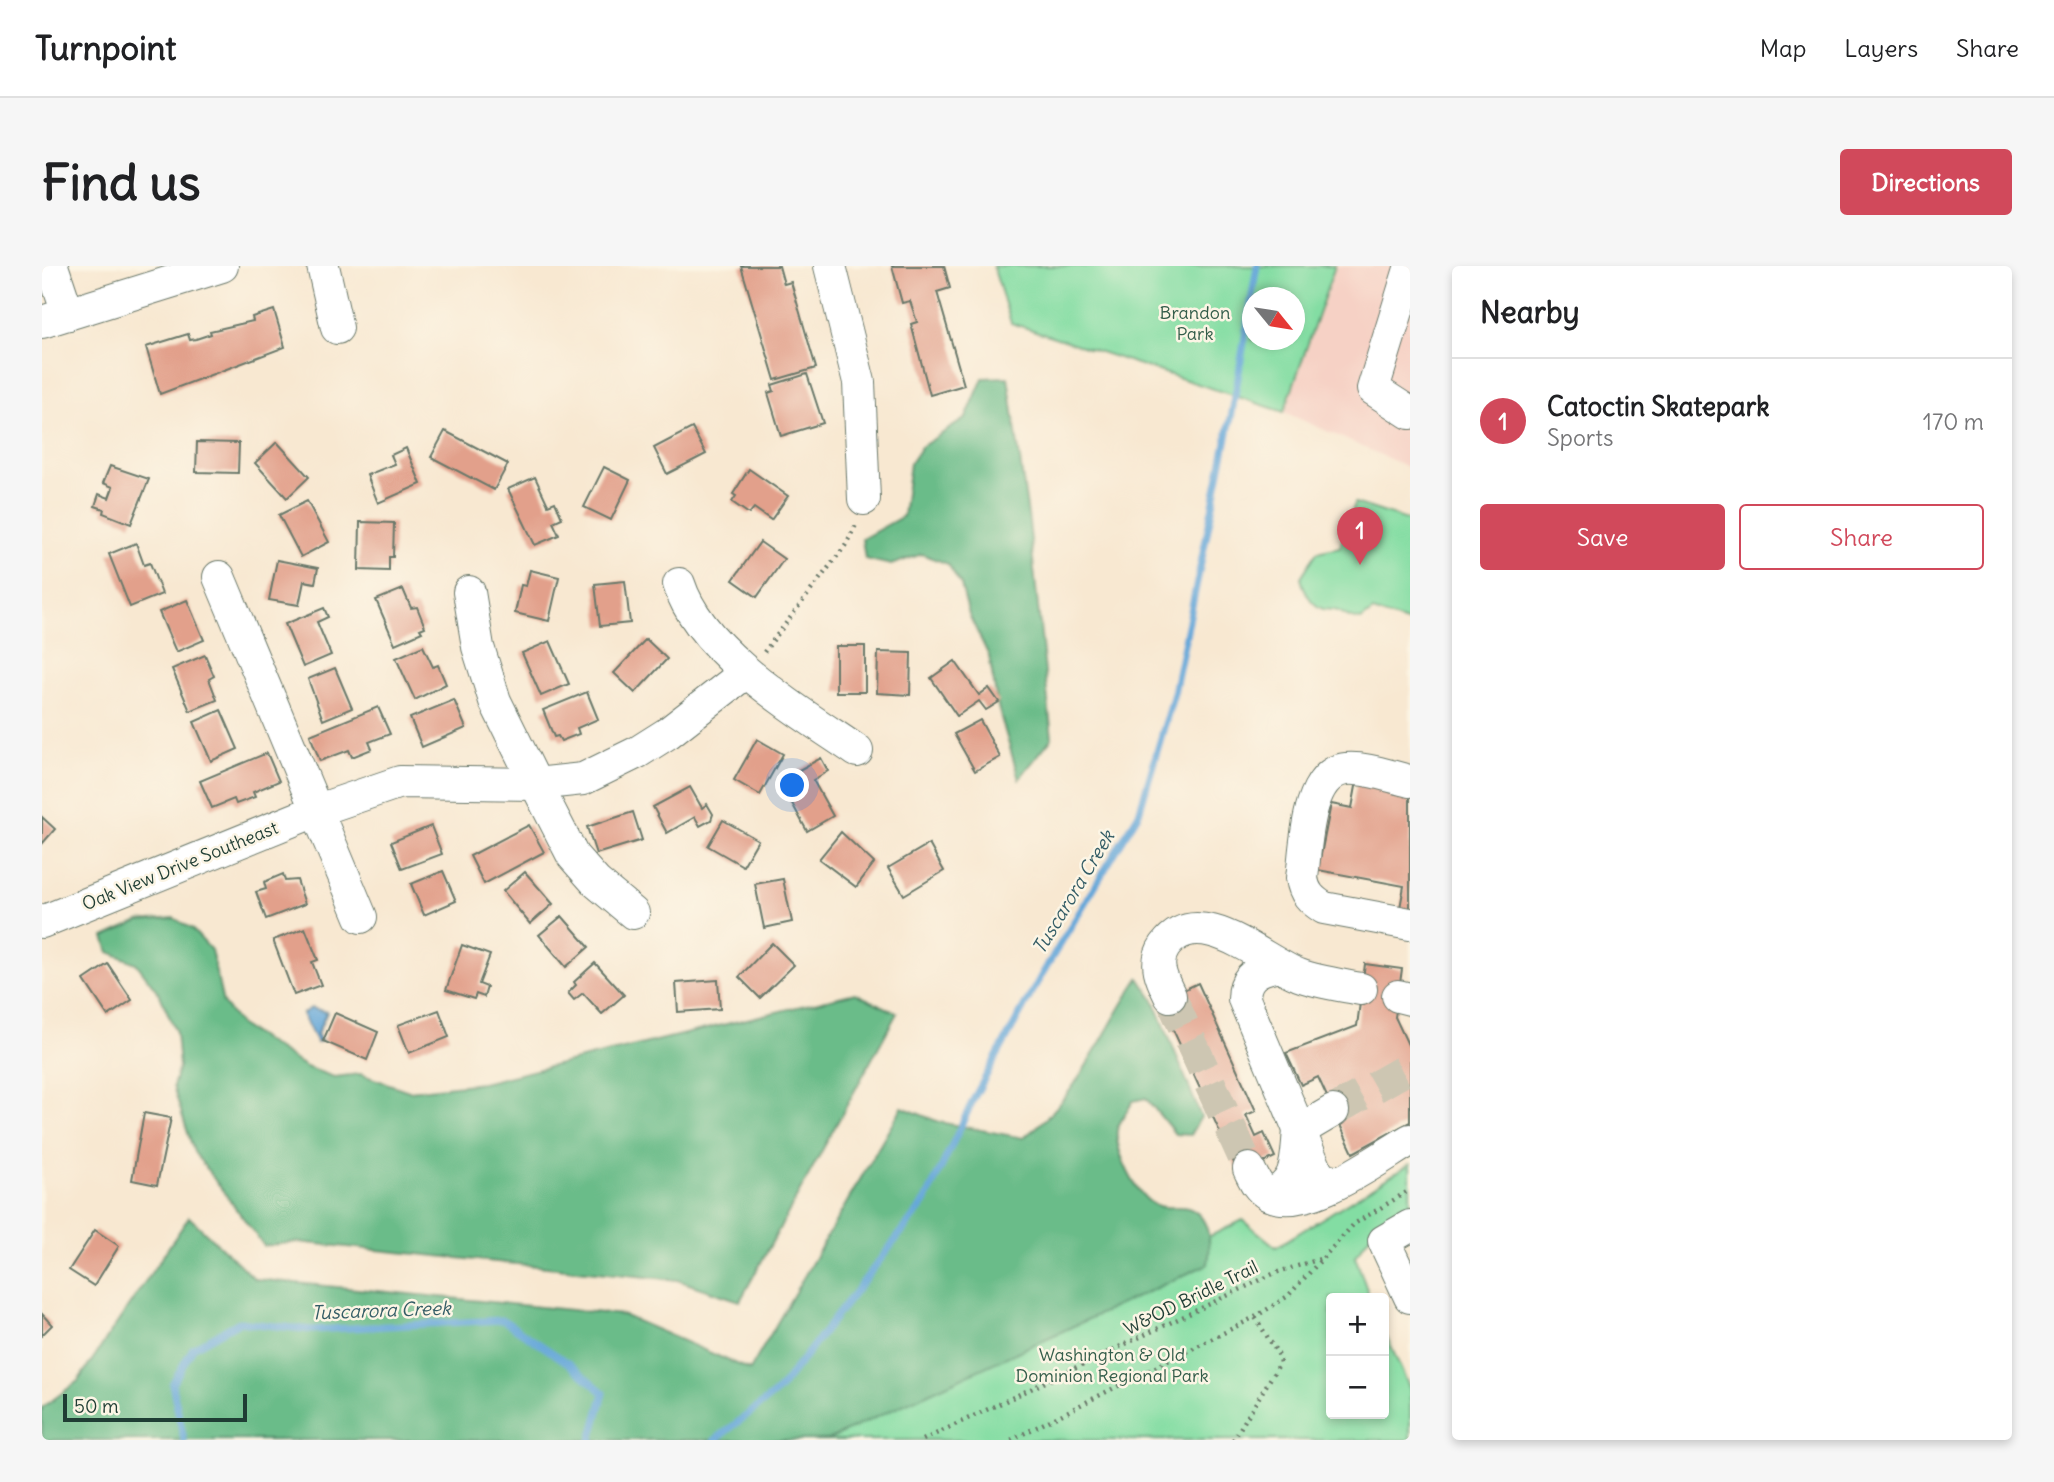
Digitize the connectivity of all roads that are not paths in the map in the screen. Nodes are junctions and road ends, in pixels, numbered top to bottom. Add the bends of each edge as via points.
1 (52, 266) edge
2 (222, 266) edge
3 (323, 266) edge
4 (830, 266) edge
5 (1410, 270) edge
6 (55, 318) edge
7 (337, 328) dead end
8 (1410, 413) edge
9 (864, 499) road end
10 (219, 577) dead end
11 (679, 584) dead end
12 (469, 592) dead end
13 (744, 673) junction
14 (857, 751) dead end
15 (1410, 781) edge
16 (536, 785) junction
17 (318, 810) junction
18 (634, 913) dead end
19 (361, 917) dead end
20 (42, 922) edge
21 (1410, 924) edge
22 (1275, 966) junction
23 (1361, 989) dead end
24 (1170, 996) tunnel mouth
25 (1334, 1111) tunnel mouth
26 (1299, 1131) junction
27 (1410, 1140) edge
28 (1249, 1169) tunnel mouth
29 (1339, 1182) junction
30 (1269, 1195) junction
31 (1410, 1226) edge
32 (1410, 1297) edge

1 - 6 street
2 - 6 street
3 - 7 street
4 - 9 street via 859,382
5 - 8 street via 1373,389
10 - 17 street
11 - 13 street via 685,603
12 - 16 street via 478,647 495,701
13 - 14 street
13 - 16 street, Oak View Drive Southeast via 638,752 583,779
15 - 21 street via 1344,769 1331,775 1313,800 1302,878 1312,901 1324,908
16 - 17 street, Oak View Drive Southeast via 400,782
16 - 18 street via 573,856
17 - 19 street
17 - 20 street, Oak View Drive Southeast
22 - 23 street
22 - 24 street via 1229,935 1192,930 1175,936 1164,948 1159,975
22 - 26 street via 1259,969 1249,978 1244,999
25 - 26 street
26 - 29 street via 1317,1172
26 - 30 street via 1298,1164 1291,1179
27 - 29 street
28 - 30 street
29 - 30 street via 1303,1198
31 - 32 street via 1384,1241

